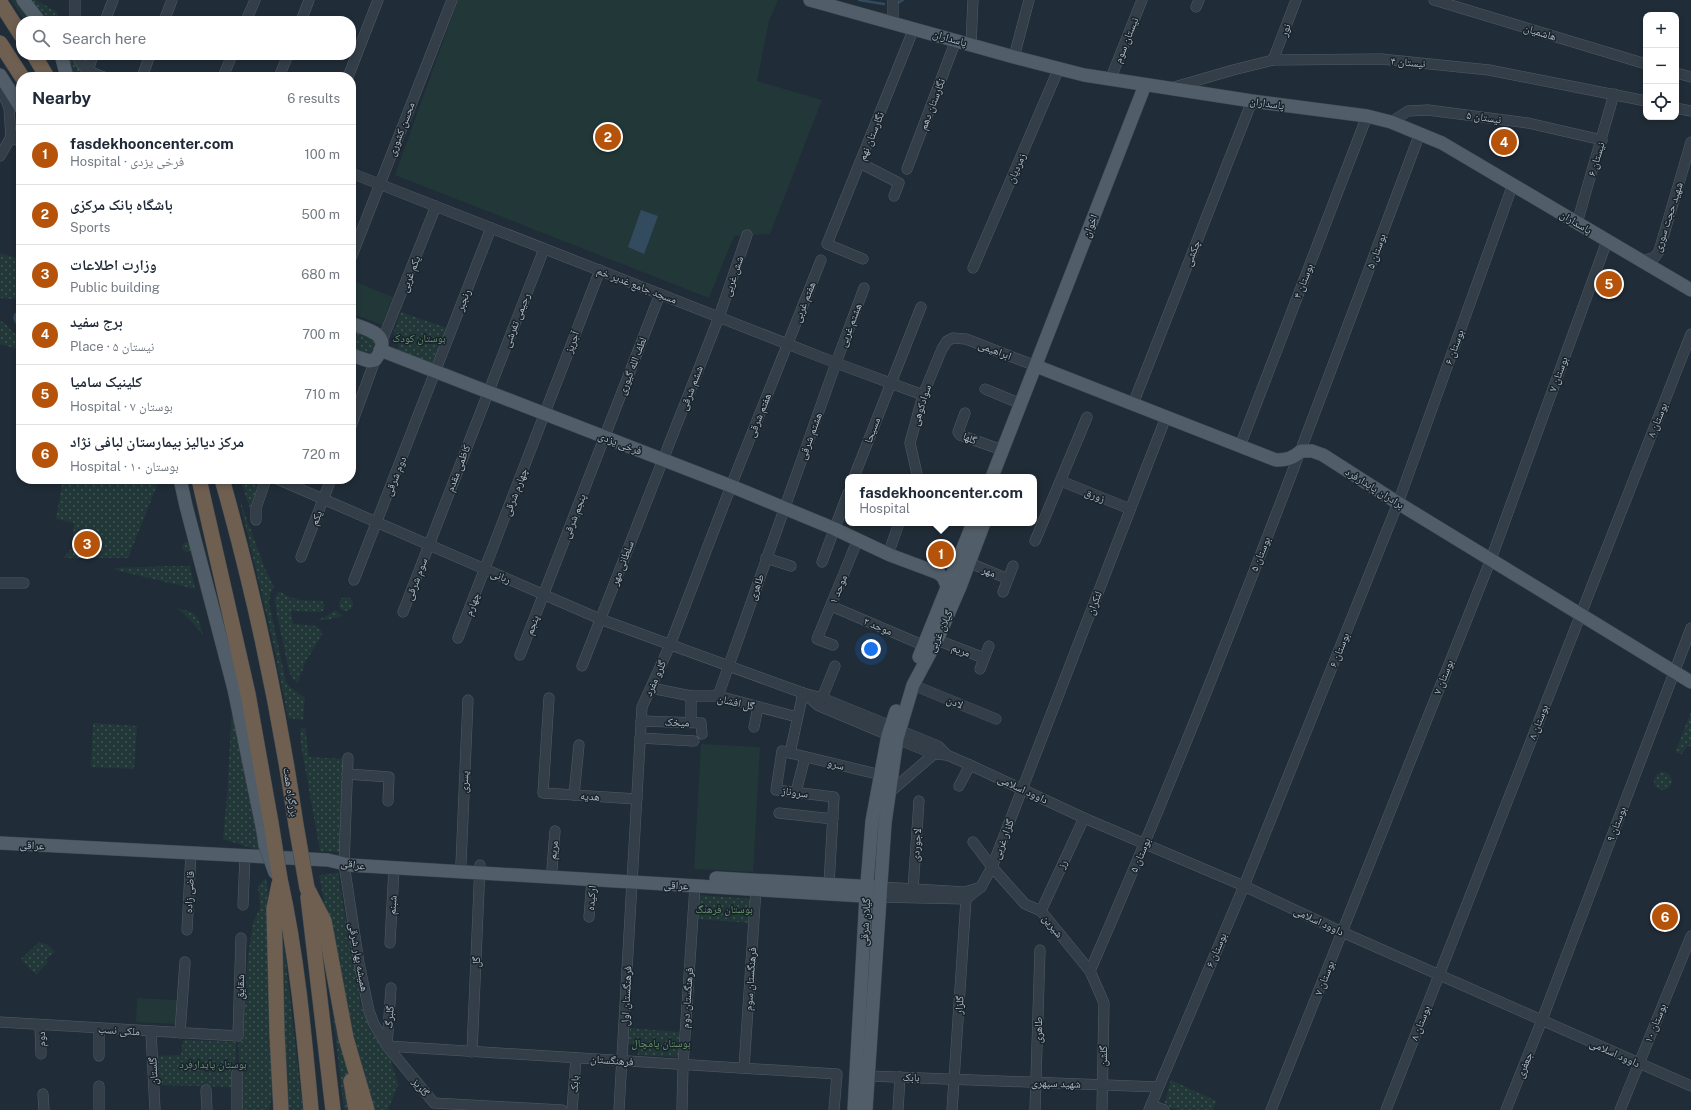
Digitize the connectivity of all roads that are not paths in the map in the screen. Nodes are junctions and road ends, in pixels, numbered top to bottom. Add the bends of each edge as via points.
1 (23, 0) edge
2 (75, 0) edge
3 (112, 0) edge
4 (172, 0) edge
5 (255, 0) edge
6 (309, 0) edge
7 (378, 0) edge
8 (452, 0) edge
9 (810, 0) edge
10 (893, 0) edge
11 (973, 0) edge
12 (1029, 0) edge
13 (1142, 0) edge
14 (1296, 0) edge
15 (1434, 0) edge
16 (0, 2) edge
17 (828, 3) edge
18 (35, 16) edge
19 (75, 16) edge
20 (107, 16) edge
21 (166, 16) edge
22 (248, 16) edge
23 (303, 16) edge
24 (893, 23) junction
25 (16, 27) edge
26 (914, 28) junction
27 (956, 40) junction
28 (0, 43) edge
29 (971, 44) junction
30 (356, 56) edge
31 (1014, 57) junction
32 (6, 58) edge
33 (37, 60) edge
34 (62, 60) edge
35 (79, 60) edge
36 (91, 60) edge
37 (148, 60) edge
38 (230, 60) edge
39 (286, 60) edge
40 (355, 60) edge
41 (1274, 60) junction
42 (1643, 63) edge
43 (1059, 68) junction
44 (88, 70) junction
45 (18, 72) edge
46 (45, 72) edge
47 (66, 72) edge
48 (93, 72) edge
49 (144, 72) edge
50 (225, 72) edge
51 (281, 72) edge
52 (350, 72) edge
53 (1679, 74) edge
54 (0, 75) edge
55 (1691, 77) edge
56 (1110, 80) junction
57 (1145, 85) junction
58 (0, 86) edge
59 (1170, 88) junction
60 (1614, 94) junction
61 (16, 100) edge
62 (1643, 100) edge
63 (1252, 101) junction
64 (1679, 109) edge
65 (1691, 111) edge
66 (1367, 116) junction
67 (1391, 122) junction
68 (1420, 132) junction
69 (16, 136) edge
70 (11, 137) junction
71 (16, 140) edge
72 (1602, 140) junction
73 (1691, 142) edge
74 (0, 156) edge
75 (860, 163) junction
76 (907, 169) dead end
77 (1687, 174) edge
78 (356, 175) edge
79 (380, 184) junction
80 (1513, 184) junction
81 (894, 196) dead end
82 (436, 206) junction
83 (1577, 223) junction
84 (491, 228) junction
85 (747, 235) dead end
86 (1607, 241) junction
87 (356, 245) edge
88 (544, 248) junction
89 (863, 259) dead end
90 (821, 260) dead end
91 (1643, 261) junction
92 (973, 268) dead end
93 (600, 270) junction
94 (864, 288) dead end
95 (1691, 290) edge
96 (660, 294) junction
97 (921, 307) dead end
98 (719, 317) junction
99 (356, 325) edge
100 (1691, 334) edge
101 (953, 338) joint
102 (787, 344) junction
103 (379, 350) junction
104 (356, 357) edge
105 (836, 363) junction
106 (1039, 368) junction
107 (436, 372) junction
108 (890, 383) junction
109 (985, 389) dead end
110 (488, 392) junction
111 (923, 395) junction
112 (1021, 404) junction
113 (1132, 404) junction
114 (356, 412) edge
115 (965, 413) dead end
116 (545, 414) junction
117 (1087, 416) dead end
118 (1166, 417) junction
119 (604, 437) junction
120 (1240, 446) junction
121 (1002, 450) junction
122 (1301, 451) junction
123 (662, 460) junction
124 (855, 474) edge
125 (917, 474) edge
126 (993, 474) edge
127 (1002, 474) edge
128 (1061, 481) junction
129 (181, 484) edge
130 (200, 484) edge
131 (223, 484) edge
132 (264, 484) edge
133 (288, 484) edge
134 (329, 484) edge
135 (731, 486) junction
136 (323, 499) junction
137 (845, 501) edge
138 (1398, 503) junction
139 (784, 509) junction
140 (1130, 509) junction
141 (256, 520) dead end
142 (376, 522) junction
143 (898, 526) edge
144 (973, 526) edge
145 (983, 526) edge
146 (835, 529) junction
147 (858, 539) junction
148 (1036, 541) dead end
149 (429, 545) junction
150 (890, 546) junction
151 (301, 557) dead end
152 (766, 558) junction
153 (1490, 559) junction
154 (822, 562) dead end
155 (791, 566) dead end
156 (1013, 566) dead end
157 (964, 567) junction
158 (485, 569) junction
159 (1008, 579) junction
160 (354, 580) dead end
161 (0, 583) edge
162 (24, 583) dead end
163 (953, 586) junction
164 (1003, 592) dead end
165 (544, 594) junction
166 (831, 606) junction
167 (403, 612) dead end
168 (1580, 614) junction
169 (600, 619) junction
170 (1691, 628) edge
171 (458, 638) dead end
172 (937, 640) junction
173 (670, 645) junction
174 (833, 645) dead end
175 (925, 646) junction
176 (989, 646) dead end
177 (520, 655) dead end
178 (984, 658) junction
179 (728, 665) junction
180 (582, 666) dead end
181 (834, 666) dead end
182 (980, 669) dead end
183 (1674, 671) junction
184 (1691, 682) edge
185 (913, 686) junction
186 (651, 688) junction
187 (802, 693) junction
188 (691, 696) junction
189 (718, 696) junction
190 (549, 698) dead end
191 (822, 698) junction
192 (468, 700) dead end
193 (758, 707) junction
194 (797, 717) junction
195 (996, 719) dead end
196 (641, 721) junction
197 (691, 722) junction
198 (754, 727) dead end
199 (894, 732) junction
200 (702, 734) dead end
201 (640, 738) junction
202 (694, 741) dead end
203 (578, 744) dead end
204 (790, 753) junction
205 (934, 754) junction
206 (947, 755) junction
207 (805, 757) junction
208 (348, 758) dead end
209 (970, 765) junction
210 (347, 774) junction
211 (881, 775) junction
212 (959, 786) dead end
213 (1022, 789) junction
214 (796, 792) junction
215 (890, 792) junction
216 (574, 795) junction
217 (637, 799) junction
218 (388, 801) dead end
219 (919, 802) dead end
220 (779, 813) dead end
221 (1084, 818) junction
222 (833, 819) junction
223 (267, 827) junction
224 (555, 831) dead end
225 (973, 842) dead end
226 (0, 843) edge
227 (1146, 844) junction
228 (191, 853) junction
229 (246, 856) junction
230 (338, 861) junction
231 (461, 864) junction
232 (992, 867) junction
233 (394, 868) junction
234 (480, 869) junction
235 (552, 869) junction
236 (632, 878) junction
237 (280, 879) junction
238 (592, 880) junction
239 (829, 884) junction
240 (695, 886) junction
241 (1244, 886) junction
242 (981, 887) junction
243 (307, 888) junction
244 (756, 889) junction
245 (913, 889) junction
246 (866, 891) junction
247 (880, 892) junction
248 (966, 900) junction
249 (243, 905) dead end
250 (1041, 911) junction
251 (865, 912) junction
252 (879, 913) junction
253 (589, 917) dead end
254 (187, 930) dead end
255 (1342, 932) junction
256 (1691, 936) edge
257 (241, 938) dead end
258 (390, 943) dead end
259 (1040, 950) dead end
260 (185, 962) dead end
261 (1090, 971) junction
262 (1439, 975) junction
263 (391, 988) dead end
264 (861, 991) junction
265 (874, 992) junction
266 (1104, 1003) joint
267 (1542, 1020) junction
268 (0, 1022) edge
269 (40, 1025) junction
270 (99, 1028) junction
271 (151, 1032) junction
272 (180, 1033) junction
273 (238, 1036) joint
274 (346, 1038) junction
275 (388, 1046) junction
276 (472, 1052) junction
277 (41, 1054) dead end
278 (99, 1056) dead end
279 (576, 1058) junction
280 (622, 1061) junction
281 (857, 1062) junction
282 (1639, 1063) junction
283 (683, 1065) junction
284 (744, 1068) junction
285 (237, 1073) dead end
286 (870, 1076) junction
287 (900, 1077) junction
288 (953, 1079) junction
289 (278, 1082) junction
290 (1037, 1082) junction
291 (1102, 1085) junction
292 (99, 1086) dead end
293 (1691, 1086) edge
294 (1158, 1087) junction
295 (206, 1090) dead end
296 (43, 1094) dead end
297 (500, 1108) edge
298 (1150, 1108) edge
299 (534, 1109) edge
300 (44, 1110) edge
301 (99, 1110) edge
302 (155, 1110) edge
303 (207, 1110) edge
304 (237, 1110) edge
305 (274, 1110) edge
306 (281, 1110) edge
307 (311, 1110) edge
308 (333, 1110) edge
309 (356, 1110) edge
310 (367, 1110) edge
311 (562, 1110) edge
312 (572, 1110) edge
313 (619, 1110) edge
314 (682, 1110) edge
315 (834, 1110) edge
316 (844, 1110) edge
317 (854, 1110) edge
318 (866, 1110) edge
319 (898, 1110) edge
320 (952, 1110) edge
321 (1035, 1110) edge
322 (1102, 1110) edge
323 (1164, 1110) edge
324 (1271, 1110) edge
325 (1386, 1110) edge
326 (1506, 1110) edge
327 (1620, 1110) edge

1 - 18 main road
2 - 19 street
3 - 20 street
4 - 21 street
5 - 22 street
6 - 23 street
7 - 30 street
8 - 79 street, محسن کشوری
9 - 17 main road, پاسداران
10 - 24 street
11 - 29 street
12 - 31 street
13 - 56 street, نیستان سوم
14 - 41 street, نور
15 - 42 street, هاشمیان
16 - 25 highway
17 - 24 main road, پاسداران
24 - 26 main road, پاسداران
26 - 27 main road, پاسداران
26 - 75 street, نگارستان نهم
27 - 29 main road, پاسداران
27 - 76 street, نگارستان دهم
28 - 32 highway
29 - 31 main road, پاسداران
31 - 43 main road, پاسداران
32 - 45 highway
33 - 46 highway
34 - 47 main road
35 - 44 street
36 - 44 street
37 - 49 street
38 - 50 street
39 - 51 street
40 - 52 street
41 - 59 street, نیستان ۴
41 - 60 street, نیستان ۴ via 1381,60 1481,69
43 - 56 main road, پاسداران
43 - 92 street, زمردیان
44 - 48 street
53 - 55 street
54 - 61 main road
56 - 57 main road, پاسداران
57 - 59 main road, پاسداران
57 - 106 main road, اخوان
58 - 70 street via 9,108
59 - 63 main road, پاسداران
60 - 62 street, نیستان ۴
60 - 72 street, نیستان ۶
63 - 66 main road, پاسداران
63 - 113 street, چکشی
64 - 65 street
66 - 67 main road, پاسداران
66 - 120 street, بوستان ۴
67 - 68 main road, پاسداران
67 - 72 street, نیستان ۵ via 1408,111 1428,110 1528,123
68 - 80 main road, پاسداران
68 - 122 street, بوستان ۵
69 - 70 street
70 - 71 street
70 - 74 street
72 - 83 street, نیستان ۶
73 - 77 street, شهید حجت سوری
75 - 81 street via 900,183
75 - 89 street, نگارستان نهم via 827,244
77 - 91 street, شهید حجت سوری via 1659,251 1655,257
78 - 79 street, مسجد جامع غدیر خم
79 - 82 street, مسجد جامع غدیر خم
79 - 87 street, محسن کشوری
80 - 83 main road, پاسداران
80 - 138 street, بوستان ۶
82 - 84 street, مسجد جامع غدیر خم
82 - 103 street, یکم غربی
83 - 86 main road, پاسداران
84 - 88 street, مسجد جامع غدیر خم
84 - 107 street, رنجبر
85 - 98 street, شش غربی
86 - 91 main road, پاسداران
86 - 153 street, بوستان ۷
88 - 93 street, مسجد جامع غدیر خم
88 - 110 street, رحیمی تفرشی
90 - 102 street, هفتم غربی
91 - 95 main road, پاسداران
93 - 96 street, مسجد جامع غدیر خم
93 - 116 street, آجرپز
94 - 105 street, هشتم غربی
96 - 98 street, مسجد جامع غدیر خم
96 - 119 street, لطف الله گیوری
97 - 108 street, مسیحا
98 - 102 street, مسجد جامع غدیر خم
98 - 123 street, ششم شرقی
99 - 103 main road via 380,336
100 - 168 street, بوستان ۸
101 - 106 street, ابراهیمی via 966,339
101 - 111 street, سوادکوهی via 947,341 942,349
102 - 105 street, مسجد جامع غدیر خم
102 - 135 street, هفتم شرقی
103 - 104 main road via 369,362
103 - 107 main road, فرخی یزدی
103 - 114 street
105 - 108 street, مسجد جامع غدیر خم
105 - 139 street, هشتم شرقی
106 - 112 main road
106 - 113 main road
106 - 127 main road
107 - 110 main road, فرخی یزدی
107 - 142 street, دوم شرقی
108 - 111 street, مسجد جامع غدیر خم
108 - 124 street, مسیحا
109 - 112 street
110 - 116 main road, فرخی یزدی
110 - 149 street, کاظمی مقدم
111 - 125 street, سوادکوهی via 910,443
112 - 121 main road
113 - 118 main road
115 - 121 street, گلها via 958,432 960,435
116 - 119 main road, فرخی یزدی
116 - 158 street, چهارم شرقی
117 - 128 street
118 - 120 main road
118 - 140 street, لنکران
119 - 123 main road, فرخی یزدی
119 - 165 street, پنجم شرقی
120 - 122 main road via 1276,460 1293,458
121 - 126 main road
122 - 138 main road, برادران پایدارفرد via 1323,455
122 - 227 street, بوستان ۵
123 - 135 main road, فرخی یزدی
123 - 169 street, سلطانی مهر
128 - 140 street, زورق
128 - 148 street
129 - 223 main road
130 - 223 highway via 248,694
131 - 243 highway, بزرگراه همت, bridge via 258,621 290,783
132 - 141 street via 256,508
133 - 136 street, ربانی
134 - 136 street, یکم
135 - 139 main road, فرخی یزدی
135 - 173 street, گلرو مفرد
136 - 142 street, ربانی
136 - 151 street, یکم
137 - 146 street
138 - 153 main road, برادران پایدارفرد
138 - 241 street, بوستان ۶
139 - 146 main road, فرخی یزدی
139 - 152 street, طاهری
140 - 213 street, لنکران
142 - 149 street, ربانی
142 - 160 street, دوم شرقی
143 - 150 street
144 - 157 main road, گیلان غربی
145 - 157 main road, گیلان غربی
146 - 147 main road, فرخی یزدی
146 - 154 street
147 - 150 main road, فرخی یزدی
147 - 163 main road, فرخی یزدی via 890,555 938,573
147 - 166 street, موحد ۱
149 - 158 street, ربانی
149 - 167 street, سوم شرقی
150 - 157 main road, فرخی یزدی via 940,565
152 - 155 street
152 - 179 street, طاهری
153 - 168 main road, برادران پایدارفرد
153 - 255 street, بوستان ۷
156 - 159 street, مهر
157 - 159 street, مهر
157 - 163 main road, گیلان غربی
158 - 165 street, ربانی
158 - 171 street, چهارم
159 - 164 street, مهر
161 - 162 street
163 - 172 main road, گیلان غربی
163 - 175 main road, گیلان غربی
165 - 169 street, ربانی
165 - 177 street, پنجم
166 - 174 street, موحد ۱ via 817,639
166 - 175 street, موحد ۲
168 - 183 main road, برادران پایدارفرد
168 - 262 street, بوستان ۸
169 - 173 street, ربانی
169 - 180 street, سلطانی مهر
170 - 183 street, بوستان ۹
172 - 178 street, مریم
172 - 185 main road, گیلان غربی
173 - 179 street, ربانی
173 - 186 street, گلرو مفرد
175 - 199 main road, گیلان غربی via 905,683
176 - 178 street, مریم
178 - 182 street, مریم
179 - 187 street, داوود اسلامی
179 - 189 street, طاهری
181 - 191 street
183 - 184 main road, برادران پایدارفرد
183 - 267 street, بوستان ۹
185 - 195 street, لادن
185 - 199 main road, گیلان غربی
186 - 188 street, گل افشان
186 - 196 street, گلرو مفرد via 642,707
187 - 191 street, داوود اسلامی
187 - 194 street
187 - 199 street, داوود اسلامی via 819,706
188 - 189 street, گل افشان
188 - 197 street
189 - 193 street, گل افشان
190 - 216 street, هدیه via 543,793
191 - 199 street, داوود اسلامی
192 - 231 street, یسری
193 - 194 street, گل افشان
193 - 198 street
194 - 204 street
196 - 197 street, میخک
196 - 201 street, گلرو مفرد
197 - 200 street, میخک via 701,723
199 - 205 street, داوود اسلامی
199 - 206 street, داوود اسلامی via 938,746
199 - 211 main road, گیلان شرقی
199 - 215 main road, گیلان شرقی
201 - 202 street
201 - 217 street, گلرو مفرد
203 - 216 street
204 - 207 street, سرو
204 - 214 street, سروناز via 782,751 776,790
205 - 206 street, داوود اسلامی
205 - 215 street
206 - 209 street, داوود اسلامی
207 - 211 street, سرو
207 - 214 street
208 - 210 street, همیشه بهار شرقی
209 - 212 street
209 - 213 street, داوود اسلامی
210 - 218 street via 389,777
210 - 230 street, همیشه بهار شرقی
211 - 246 main road, گیلان شرقی via 872,821
213 - 221 street, داوود اسلامی
213 - 232 street, گلزار غربی
214 - 222 street, سروناز via 834,797
215 - 247 main road, گیلان شرقی
216 - 217 street, هدیه
217 - 236 street, گلرو مفرد
219 - 245 street, لاجوردی
220 - 222 street
221 - 227 street, داوود اسلامی
221 - 250 street, رز
222 - 239 street, سروناز
223 - 237 highway, bridge
224 - 235 street, مریم
225 - 232 street, شیرین
226 - 228 main road, عراقی
227 - 241 street, داوود اسلامی
227 - 261 street, بوستان ۵
228 - 229 main road, عراقی
228 - 254 street, قاضی زاده
229 - 230 main road, عراقی
229 - 249 street
230 - 231 main road, عراقی
230 - 233 main road, عراقی
230 - 275 street, همیشه بهار شرقی via 369,1011
231 - 234 main road, عراقی
232 - 242 street, گلزار غربی
232 - 250 street, شیرین via 1025,904
233 - 234 main road, عراقی
233 - 258 street, شبنم
234 - 235 main road, عراقی
234 - 238 main road, عراقی
234 - 276 street, گل
235 - 236 main road, عراقی
236 - 238 main road, عراقی
236 - 239 main road, عراقی
236 - 240 main road, عراقی
236 - 280 street, فرهنگستان اول
237 - 289 highway via 274,909
237 - 307 highway via 287,908 298,986
238 - 253 street, ارکیده
239 - 246 main road, عراقی
240 - 244 main road, عراقی
240 - 283 street, فرهنگستان دوم
241 - 255 street, داوود اسلامی
241 - 294 street, بوستان ۶
242 - 245 street via 965,892
242 - 248 street
243 - 274 highway via 324,921
243 - 308 highway, بزرگراه همت
244 - 246 main road, عراقی
244 - 284 street, فرهنگستان سوم
245 - 247 street
246 - 247 main road
246 - 251 main road, گیلان شرقی
247 - 248 street
247 - 252 main road, گیلان شرقی
248 - 288 street, گلزار
250 - 261 street, شیرین
251 - 252 main road
251 - 264 main road, گیلان شرقی
252 - 265 main road, گیلان شرقی
255 - 262 street, داوود اسلامی
255 - 324 street, بوستان ۷
256 - 282 street, بوستان ۱۰
257 - 273 street, شقایق
259 - 290 street, طاهری
260 - 272 street
261 - 266 street, شیرین
262 - 267 street, داوود اسلامی
262 - 325 street, بوستان ۸
263 - 275 street, گلبرگ
264 - 265 main road
264 - 281 main road, گیلان شرقی
265 - 286 main road, گیلان شرقی
266 - 291 street, گلشن
267 - 282 street, داوود اسلامی
267 - 326 street, جعفری
268 - 269 street, ملکی نسب
269 - 270 street, ملکی نسب
269 - 277 street, دوم
270 - 271 street, ملکی نسب
270 - 278 street
271 - 272 street, ملکی نسب
271 - 302 street, گلستان
272 - 273 street, ملکی نسب
274 - 309 highway
274 - 310 highway
275 - 276 street, فرهنگستان
275 - 297 street, گلریز via 434,1103
276 - 279 street, فرهنگستان
279 - 280 street, فرهنگستان
279 - 312 street, بابک
280 - 283 street, فرهنگستان
280 - 313 street, فرهنگستان اول
281 - 316 main road via 848,1078
281 - 317 main road, گیلان شرقی
282 - 293 street, داوود اسلامی
282 - 327 street, بوستان ۱۰
283 - 284 street, فرهنگستان
283 - 314 street, فرهنگستان دوم
284 - 315 street, فرهنگستان via 837,1074
285 - 304 street
286 - 287 street, بابک
286 - 318 main road, گیلان شرقی
287 - 288 street, بابک
287 - 319 street
288 - 290 street, شهید سپهری
288 - 320 street, گلزار
289 - 305 highway
289 - 306 highway
290 - 291 street, شهید سپهری
290 - 321 street, طاهری
291 - 294 street, شهید سپهری
291 - 322 street, گلشن
292 - 301 street
294 - 298 street, بوستان ۶
295 - 303 street
296 - 300 street
297 - 299 street, گلریز
298 - 323 street
299 - 311 street, گلریز

